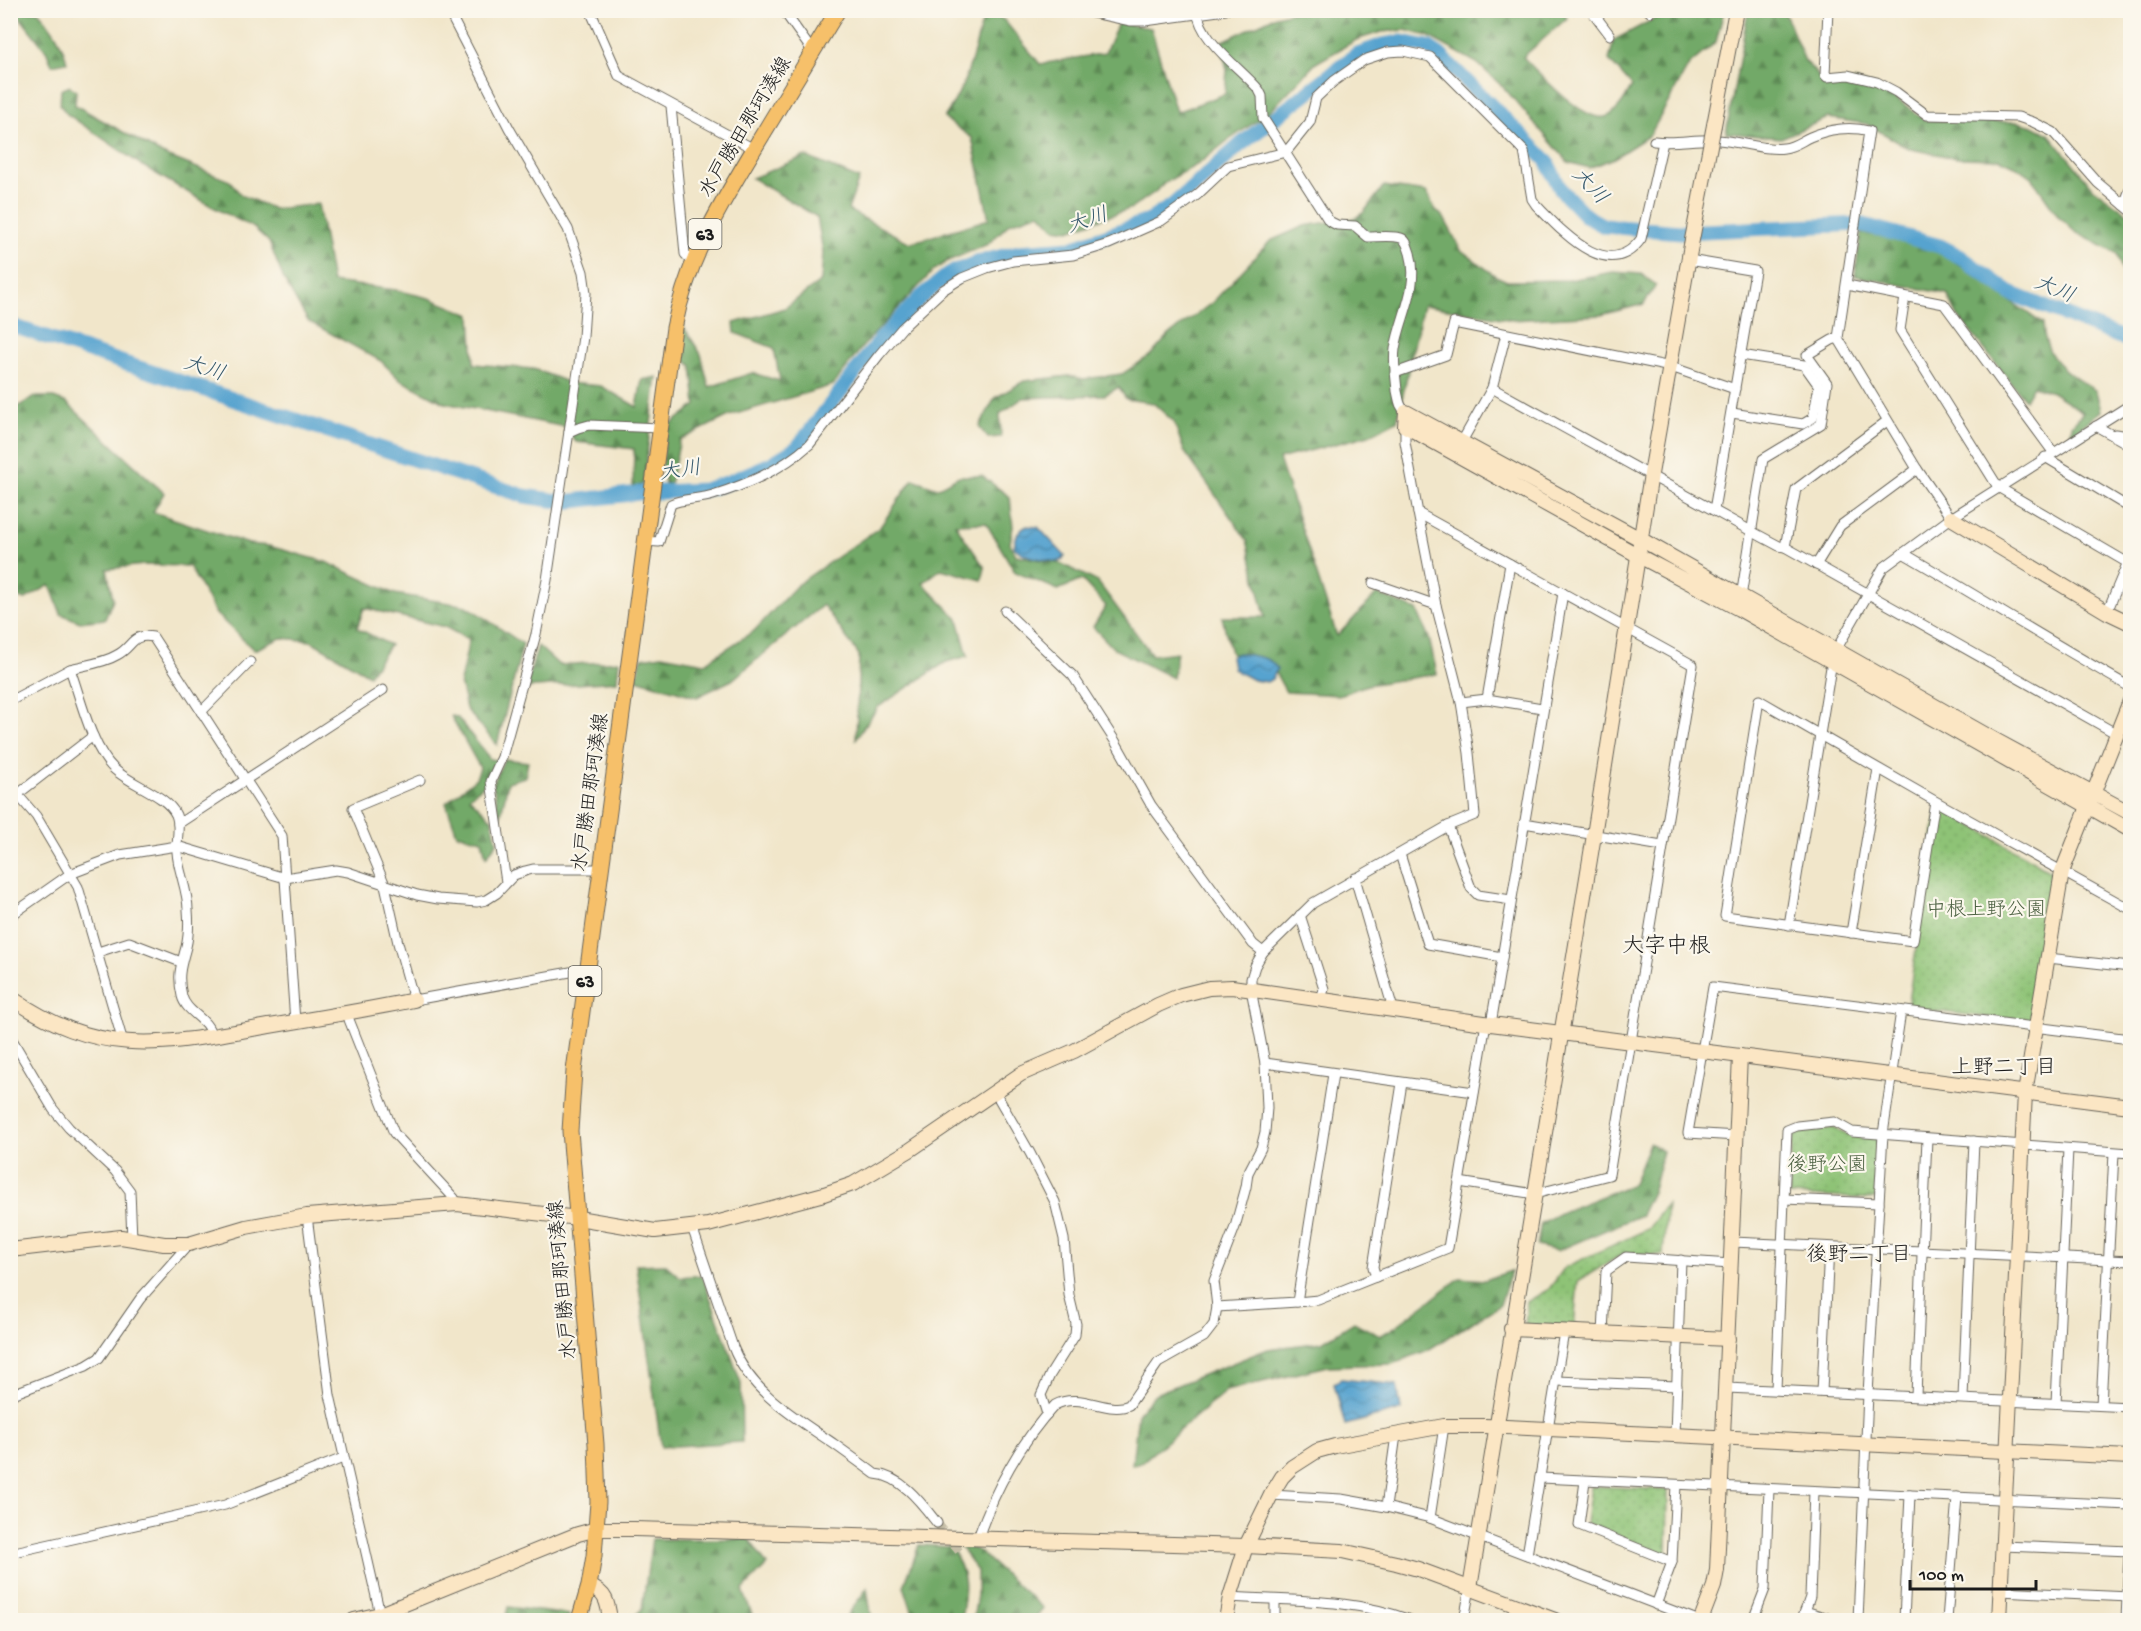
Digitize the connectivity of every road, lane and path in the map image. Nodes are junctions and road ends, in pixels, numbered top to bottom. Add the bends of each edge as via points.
1 (448, 10) edge
2 (590, 10) edge
3 (783, 10) edge
4 (838, 10) edge
5 (1079, 10) edge
6 (1226, 10) edge
7 (1591, 10) edge
8 (1736, 10) edge
9 (1828, 10) edge
10 (1197, 13) edge
11 (1610, 35) dead end
12 (813, 52) junction
13 (671, 106) junction
14 (754, 149) junction
15 (1286, 152) junction
16 (2130, 189) edge
17 (2127, 207) edge
18 (1689, 260) junction
19 (692, 261) junction
20 (1847, 285) junction
21 (1905, 297) junction
22 (1506, 334) junction
23 (1838, 338) junction
24 (1741, 355) junction
25 (1671, 367) junction
26 (1395, 373) junction
27 (1492, 387) junction
28 (1735, 389) junction
29 (2130, 405) edge
30 (1732, 413) junction
31 (1405, 419) junction
32 (1887, 421) junction
33 (2096, 426) junction
34 (660, 428) junction
35 (569, 432) junction
36 (2113, 434) junction
37 (2130, 436) edge
38 (2130, 445) edge
39 (1458, 448) junction
40 (2049, 455) junction
41 (1917, 469) junction
42 (1651, 474) junction
43 (1998, 488) junction
44 (2130, 508) edge
45 (1714, 510) junction
46 (1418, 513) junction
47 (1951, 518) junction
48 (1751, 531) junction
49 (1642, 540) junction
50 (644, 541) junction
51 (1785, 547) junction
52 (1903, 553) junction
53 (1639, 556) junction
54 (2129, 560) edge
55 (1510, 564) junction
56 (1816, 565) junction
57 (1373, 583) dead end
58 (1563, 593) junction
59 (1868, 594) junction
60 (1741, 597) junction
61 (1436, 605) junction
62 (1005, 612) dead end
63 (2107, 612) junction
64 (2130, 620) edge
65 (1628, 630) junction
66 (1834, 656) junction
67 (250, 662) dead end
68 (70, 669) junction
69 (2130, 687) edge
70 (383, 690) dead end
71 (1486, 699) junction
72 (10, 701) edge
73 (2130, 701) edge
74 (1461, 702) junction
75 (1542, 708) junction
76 (201, 712) junction
77 (2117, 734) junction
78 (1820, 735) junction
79 (93, 736) junction
80 (1878, 769) junction
81 (246, 780) junction
82 (420, 780) dead end
83 (10, 786) edge
84 (2094, 793) junction
85 (18, 794) junction
86 (1935, 801) junction
87 (2088, 806) junction
88 (2130, 813) edge
89 (1524, 823) junction
90 (178, 824) junction
91 (1448, 826) junction
92 (2130, 830) edge
93 (1594, 835) junction
94 (177, 846) junction
95 (1662, 846) junction
96 (1400, 854) junction
97 (600, 869) junction
98 (2062, 872) junction
99 (70, 874) junction
100 (285, 878) junction
101 (1355, 878) junction
102 (506, 882) junction
103 (385, 885) junction
104 (1511, 900) junction
105 (2130, 909) edge
106 (1300, 915) junction
107 (10, 916) edge
108 (1789, 925) junction
109 (1851, 933) junction
110 (98, 952) junction
111 (1263, 952) junction
112 (1502, 957) junction
113 (2048, 958) junction
114 (181, 962) junction
115 (2130, 967) edge
116 (587, 969) junction
117 (1251, 989) junction
118 (10, 996) edge
119 (1322, 999) junction
120 (414, 1000) junction
121 (1393, 1009) junction
122 (1901, 1011) junction
123 (346, 1012) junction
124 (295, 1022) junction
125 (1488, 1023) junction
126 (2035, 1028) junction
127 (1560, 1033) junction
128 (211, 1035) junction
129 (10, 1036) edge
130 (2130, 1039) edge
131 (123, 1042) junction
132 (1631, 1042) junction
133 (1703, 1051) junction
134 (1740, 1056) junction
135 (1265, 1063) junction
136 (1333, 1074) junction
137 (1891, 1075) junction
138 (1402, 1083) junction
139 (995, 1092) junction
140 (1474, 1092) junction
141 (2025, 1093) junction
142 (2130, 1106) edge
143 (1883, 1134) junction
144 (1737, 1136) junction
145 (1927, 1138) junction
146 (1974, 1141) junction
147 (2022, 1144) junction
148 (2068, 1149) junction
149 (2114, 1153) junction
150 (2130, 1154) edge
151 (1459, 1182) junction
152 (1535, 1194) junction
153 (1784, 1199) junction
154 (1879, 1203) junction
155 (457, 1204) junction
156 (307, 1216) junction
157 (578, 1218) junction
158 (692, 1227) junction
159 (132, 1239) junction
160 (1733, 1242) junction
161 (189, 1244) junction
162 (1782, 1245) junction
163 (1829, 1247) junction
164 (1876, 1249) junction
165 (10, 1250) edge
166 (1923, 1251) junction
167 (1968, 1254) junction
168 (2018, 1256) junction
169 (2063, 1258) junction
170 (1681, 1260) junction
171 (2109, 1260) junction
172 (2130, 1261) edge
173 (1731, 1264) junction
174 (1376, 1277) junction
175 (1297, 1302) junction
176 (1216, 1307) junction
177 (1511, 1329) junction
178 (1564, 1332) junction
179 (1603, 1334) junction
180 (1679, 1337) junction
181 (1728, 1339) junction
182 (1557, 1381) junction
183 (1677, 1386) junction
184 (1726, 1388) junction
185 (1776, 1389) junction
186 (1822, 1392) junction
187 (1868, 1394) junction
188 (10, 1395) edge
189 (1916, 1395) junction
190 (1963, 1398) junction
191 (2011, 1400) junction
192 (2056, 1402) junction
193 (2101, 1405) junction
194 (2130, 1407) edge
195 (1047, 1414) junction
196 (1444, 1426) junction
197 (1496, 1427) junction
198 (1547, 1429) junction
199 (1396, 1435) junction
200 (1675, 1435) junction
201 (1724, 1437) junction
202 (1866, 1444) junction
203 (2009, 1451) junction
204 (2130, 1457) edge
205 (343, 1458) junction
206 (1540, 1478) junction
207 (1585, 1480) junction
208 (1676, 1485) junction
209 (1722, 1486) junction
210 (1769, 1489) junction
211 (1814, 1491) junction
212 (1864, 1493) junction
213 (1271, 1495) junction
214 (1910, 1495) junction
215 (1957, 1497) junction
216 (2005, 1499) junction
217 (2130, 1505) edge
218 (1386, 1507) junction
219 (1430, 1518) junction
220 (938, 1523) tunnel mouth
221 (597, 1529) junction
222 (1479, 1536) junction
223 (978, 1538) junction
224 (1245, 1546) junction
225 (2003, 1546) junction
226 (2130, 1551) edge
227 (10, 1553) edge
228 (1527, 1555) junction
229 (1672, 1562) junction
230 (589, 1586) junction
231 (1470, 1588) junction
232 (2000, 1591) junction
233 (1230, 1597) junction
234 (2129, 1597) edge
235 (1275, 1600) junction
236 (1656, 1605) junction
237 (1803, 1616) edge
238 (383, 1617) edge
239 (354, 1620) edge
240 (579, 1620) edge
241 (610, 1620) edge
242 (1226, 1620) edge
243 (1275, 1620) edge
244 (1407, 1620) edge
245 (1464, 1620) edge
246 (1555, 1620) edge
247 (1699, 1620) edge
248 (1753, 1620) edge
249 (1834, 1620) edge
250 (1858, 1620) edge
251 (1904, 1620) edge
252 (1947, 1620) edge
253 (1999, 1620) edge
254 (2126, 1620) edge

1 - 35 street via 509,128 568,229 583,272 583,337
2 - 13 street via 619,76
3 - 12 street
4 - 12 main road, 水戸勝田那珂湊線 / 63
5 - 10 street via 1131,21
6 - 10 street
7 - 11 street
8 - 18 street, bridge
9 - 17 street via 1827,77 1848,75 1876,82 1927,115 2018,117 2033,122 2053,132 2098,183
10 - 15 street via 1229,62 1259,90 1264,120
12 - 14 main road, 水戸勝田那珂湊線 / 63
13 - 14 street
13 - 19 street via 685,254
14 - 19 main road, 水戸勝田那珂湊線 / 63
15 - 20 street via 1310,122 1316,98 1353,67 1388,52 1430,57 1524,151 1536,206 1576,245 1613,256 1633,249 1642,234 1658,142 1721,140 1782,149 1824,132 1853,127 1869,131
15 - 26 street via 1332,224 1354,226 1368,237 1404,239 1412,259 1412,286 1396,342
15 - 50 street via 1228,166 1170,215 1133,235 1073,255 1013,261 962,278 902,328 796,456 756,479 711,496 671,504 659,542
16 - 17 street
18 - 24 street via 1755,271
18 - 25 street
19 - 34 main road, 水戸勝田那珂湊線 / 63 via 674,328
20 - 21 street
20 - 23 street
21 - 40 street via 1944,304
21 - 43 street via 1900,330
22 - 25 street
22 - 26 street via 1454,323 1446,355
22 - 27 street
23 - 32 street
23 - 48 street via 1807,355 1827,383 1821,424 1763,459
24 - 28 street
24 - 30 street via 1804,365 1819,386 1813,418 1803,424
25 - 28 street
25 - 42 street
26 - 31 street
27 - 39 street
27 - 42 street
28 - 30 street
29 - 33 street
30 - 45 street
31 - 39 street
31 - 46 street via 1405,441
32 - 41 street
32 - 51 street via 1796,489
33 - 36 street
33 - 40 street
34 - 35 street via 589,425
34 - 50 main road, 水戸勝田那珂湊線 / 63
35 - 102 street via 536,634 502,757 491,781
36 - 37 street
36 - 38 street
39 - 49 street
39 - 53 street
40 - 43 street
40 - 44 street
41 - 47 street
41 - 56 street via 1840,526
42 - 45 street
42 - 49 street
43 - 47 street
43 - 54 street
45 - 48 street
46 - 55 street
46 - 61 street
47 - 52 street
47 - 63 street
48 - 51 street
48 - 60 street
49 - 53 street
49 - 60 street
50 - 97 main road, 水戸勝田那珂湊線 / 63
51 - 56 street
52 - 59 street via 1883,568
52 - 69 street
53 - 65 street
53 - 66 street
54 - 63 street
55 - 58 street
55 - 71 street
56 - 59 street
57 - 61 street
58 - 65 street
58 - 75 street
59 - 66 street
59 - 77 street
60 - 66 street
61 - 74 street
62 - 111 street via 1072,676 1151,805 1253,944
63 - 64 street
65 - 93 street
65 - 95 street via 1693,665
66 - 78 street
66 - 84 street
66 - 87 street
67 - 76 street
68 - 72 street
68 - 76 street via 117,655 137,637 153,637
68 - 79 street
70 - 81 street
71 - 74 street
71 - 75 street
73 - 77 street
74 - 91 street via 1475,815
75 - 89 street
76 - 81 street
77 - 84 street
78 - 80 street
78 - 108 street
78 - 108 street via 1759,700 1725,916
79 - 85 street
79 - 90 street via 106,761 170,806
80 - 86 street
80 - 109 street
81 - 90 street
81 - 100 street via 282,836
82 - 103 street via 353,808
83 - 85 street
84 - 87 street
84 - 88 street
85 - 99 street via 36,816
86 - 98 street
86 - 109 street via 1913,941
87 - 92 street
87 - 98 street
89 - 93 street
89 - 104 street
90 - 94 street
91 - 96 street
91 - 104 street via 1471,888 1478,894
93 - 95 street
93 - 127 street
94 - 99 street via 120,855
94 - 100 street
94 - 114 street via 189,908
95 - 132 street
96 - 101 street
96 - 112 street via 1428,944
97 - 102 street via 533,869
97 - 116 main road, 水戸勝田那珂湊線 / 63
98 - 105 street
98 - 113 street
99 - 107 street
99 - 110 street via 78,887
100 - 103 street via 336,870
100 - 124 street
101 - 106 street
101 - 121 street
102 - 103 street via 497,893 477,902 438,899
103 - 120 street
104 - 112 street
106 - 111 street
106 - 119 street via 1324,989
108 - 109 street
110 - 114 street via 129,942
110 - 131 street
111 - 117 street via 1253,972
112 - 125 street
113 - 115 street
113 - 126 street
114 - 128 street via 182,998 210,1027
116 - 120 street
116 - 157 main road, 水戸勝田那珂湊線 / 63 via 570,1131
117 - 119 street
117 - 135 street
117 - 139 street via 1209,988 1180,995 1022,1074
118 - 131 street via 63,1027
119 - 121 street
120 - 123 street
121 - 125 street
122 - 126 street
122 - 133 street via 1713,987
122 - 137 street
123 - 124 street
123 - 155 street via 394,1133
124 - 128 street
125 - 127 street
125 - 140 street
126 - 130 street
126 - 141 street
127 - 132 street
127 - 152 street
128 - 131 street via 161,1043
129 - 159 street via 53,1109 130,1191
132 - 133 street
132 - 152 street via 1609,1175
133 - 134 street
133 - 144 street via 1688,1133
134 - 137 street
134 - 144 street
135 - 136 street
135 - 176 street via 1267,1108 1261,1148 1248,1173 1235,1227 1214,1281
136 - 138 street
136 - 175 street
137 - 141 street
137 - 143 street
138 - 140 street
138 - 174 street via 1373,1267
139 - 158 street via 853,1184
139 - 195 street via 1055,1202 1064,1239 1075,1335 1041,1395
140 - 151 street
141 - 142 street
141 - 147 street
143 - 145 street
143 - 153 street via 1852,1132 1834,1122 1787,1130
143 - 154 street
144 - 160 street
145 - 146 street
145 - 166 street
146 - 147 street
146 - 167 street
147 - 148 street
147 - 168 street
148 - 149 street
148 - 169 street
149 - 150 street
149 - 171 street
151 - 152 street
151 - 174 street via 1448,1248
152 - 177 street
153 - 154 street
153 - 162 street
154 - 164 street
155 - 156 street
155 - 157 street
156 - 161 street via 246,1227
156 - 205 street via 330,1395
157 - 158 street via 655,1231
157 - 221 main road, 水戸勝田那珂湊線 / 63 via 598,1473
158 - 220 street via 745,1371 796,1418 875,1474 884,1475 914,1496
159 - 161 street
159 - 165 street
160 - 162 street
160 - 173 street
161 - 188 street via 140,1299 99,1358
162 - 163 street
162 - 185 street
163 - 164 street
163 - 186 street
164 - 166 street
164 - 187 street
166 - 167 street
166 - 189 street
167 - 168 street
167 - 190 street
168 - 169 street
168 - 191 street
169 - 171 street
169 - 192 street
170 - 173 street
170 - 179 street via 1626,1257 1606,1271
170 - 180 street
171 - 172 street
171 - 193 street
173 - 181 street
174 - 175 street via 1318,1300
175 - 176 street
176 - 195 street via 1210,1331 1158,1363 1129,1405 1067,1401 1055,1405
177 - 178 street
177 - 197 street
178 - 179 street
178 - 182 street
179 - 180 street
180 - 181 street
180 - 183 street
181 - 184 street
182 - 183 street
182 - 198 street
183 - 200 street
184 - 185 street
184 - 201 street
185 - 186 street
186 - 187 street
187 - 189 street
187 - 202 street
189 - 190 street
190 - 191 street
191 - 192 street
191 - 203 street
192 - 193 street
193 - 194 street
195 - 223 street via 1000,1484
196 - 197 street
196 - 199 street
196 - 219 street
197 - 198 street
197 - 222 street
198 - 200 street
198 - 206 street
199 - 213 street via 1317,1450 1292,1467
199 - 218 street
200 - 201 street
201 - 202 street
201 - 209 street
202 - 203 street
202 - 212 street
203 - 204 street
203 - 216 street
205 - 227 street via 225,1505
205 - 238 street
206 - 207 street
206 - 228 street
207 - 208 street
207 - 229 street via 1579,1526
208 - 209 street
208 - 229 street
209 - 210 street
209 - 247 street via 1718,1570
210 - 211 street
210 - 248 street via 1766,1589
211 - 212 street
211 - 237 street via 1810,1597
212 - 214 street
212 - 250 street
213 - 218 street via 1341,1499
213 - 224 street
214 - 215 street
214 - 251 street
215 - 216 street
215 - 252 street
216 - 217 street
216 - 225 street
218 - 219 street
219 - 222 street
221 - 223 street
221 - 230 main road, 水戸勝田那珂湊線 / 63
221 - 238 street
222 - 228 street
222 - 231 street
223 - 224 street
224 - 231 street via 1342,1551 1418,1569
224 - 233 street
225 - 226 street
225 - 232 street
226 - 234 street
228 - 236 street
229 - 236 street
230 - 240 main road, 水戸勝田那珂湊線 / 63
230 - 241 street via 605,1596
231 - 245 street
231 - 246 street
232 - 234 street
232 - 253 street
233 - 235 street
233 - 242 street
234 - 254 street
235 - 243 street
235 - 244 street via 1335,1601
236 - 247 street
237 - 249 street
238 - 239 street

